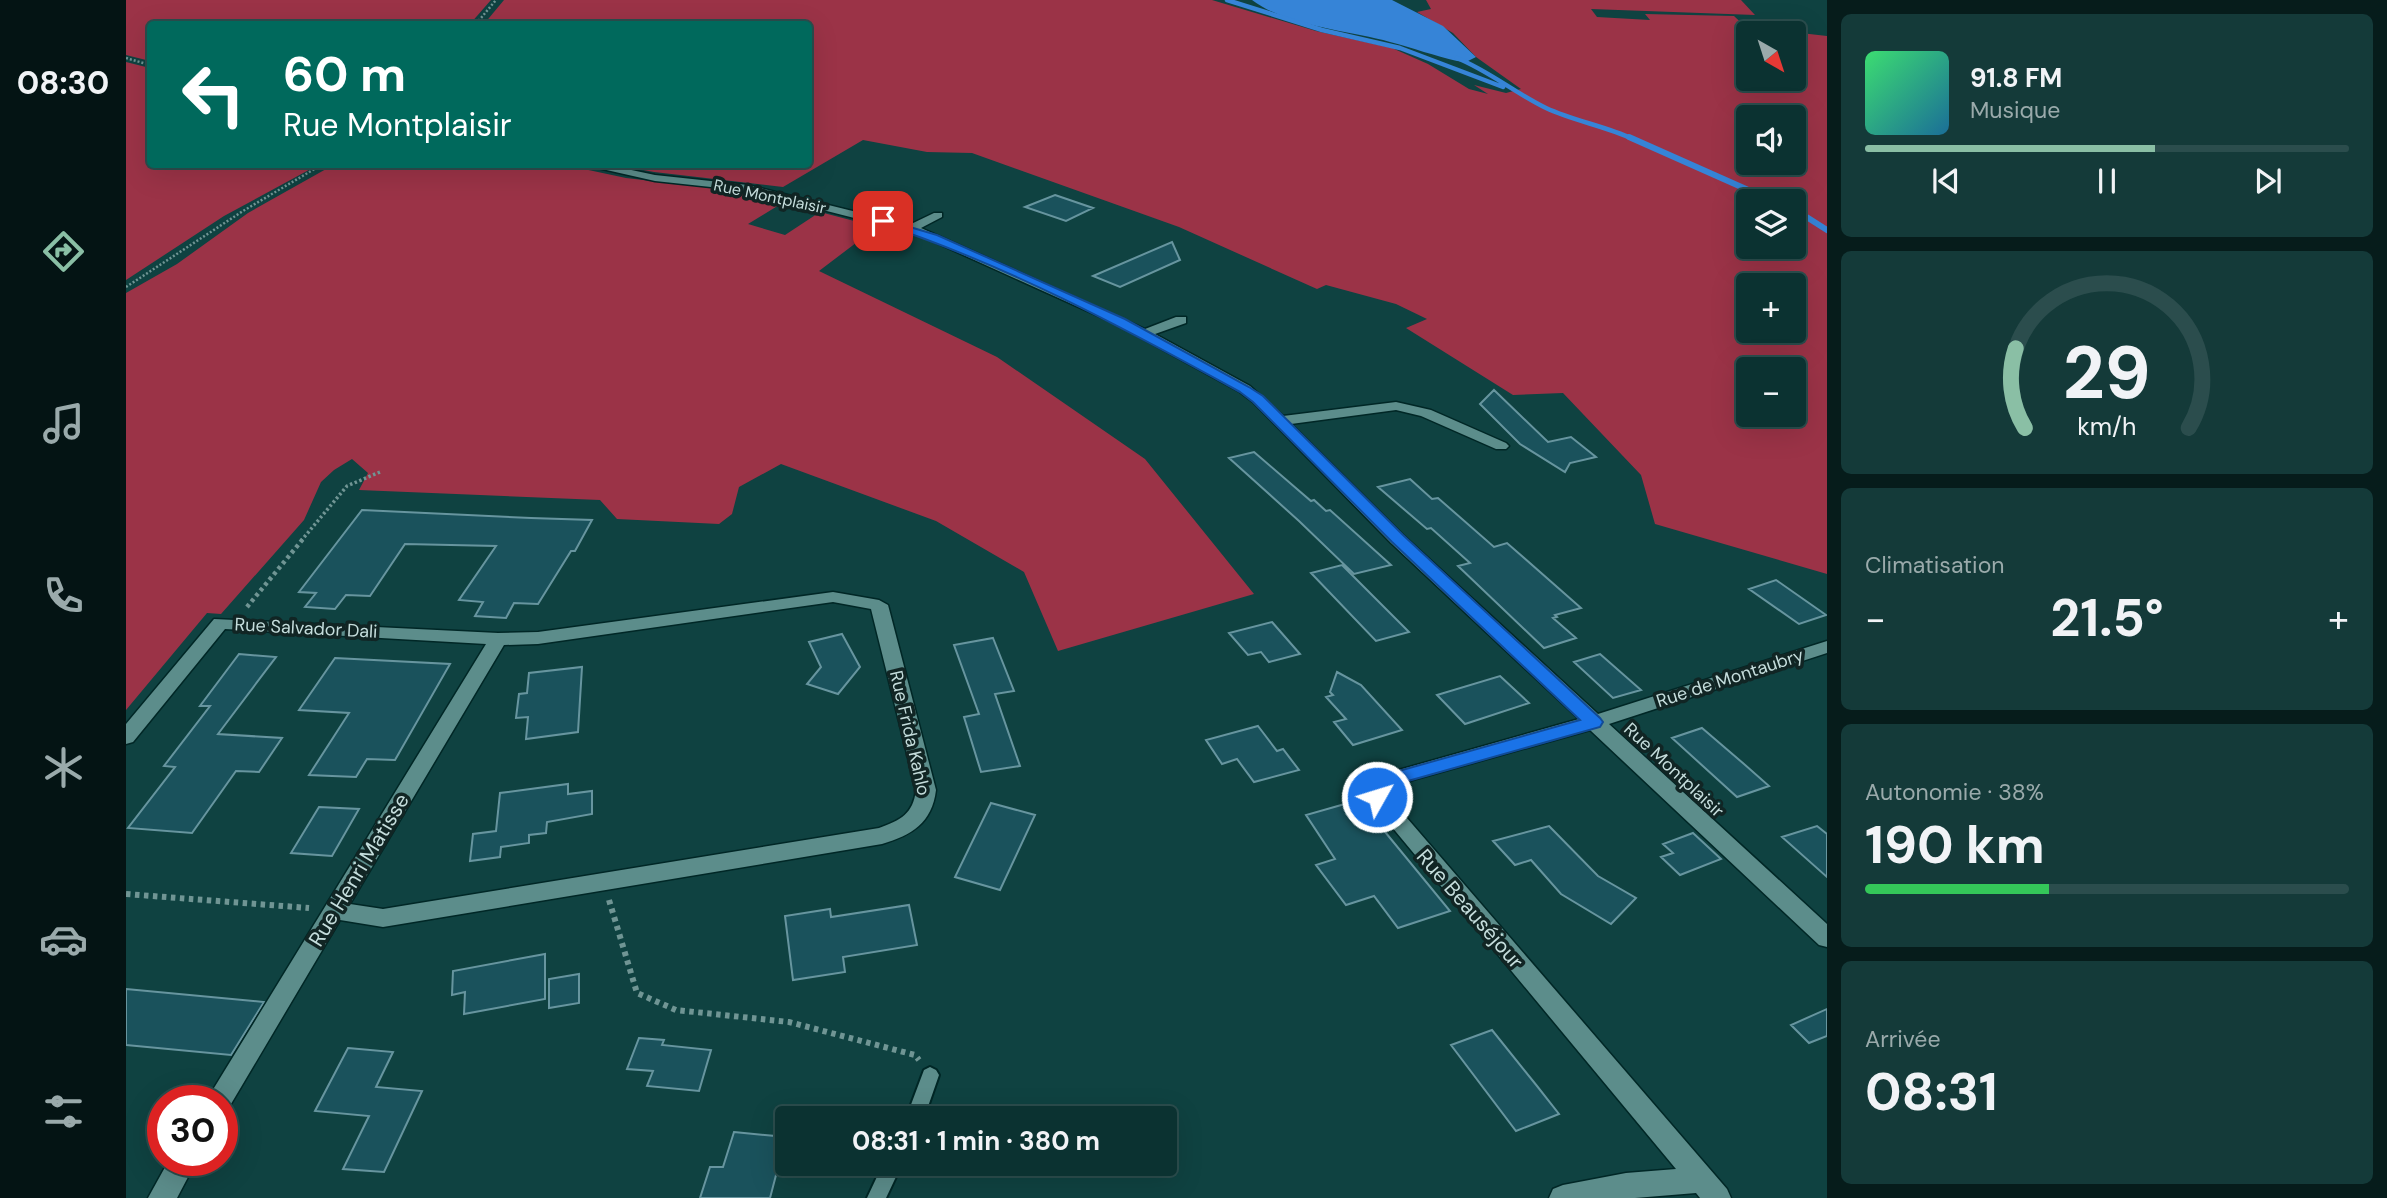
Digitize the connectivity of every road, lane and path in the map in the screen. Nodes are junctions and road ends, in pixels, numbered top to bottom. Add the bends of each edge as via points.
1 (496, 0) edge
2 (478, 21) edge
3 (126, 58) edge
4 (147, 64) edge
5 (316, 168) edge
6 (605, 168) edge
7 (938, 215) dead end
8 (911, 229) junction
9 (126, 287) edge
10 (1181, 320) dead end
11 (1144, 334) junction
12 (1279, 421) junction
13 (1501, 446) dead end
14 (380, 472) dead end
15 (233, 624) junction
16 (498, 639) junction
17 (1827, 647) edge
18 (1594, 722) junction
19 (126, 737) edge
20 (604, 884) junction
21 (126, 894) edge
22 (334, 910) junction
23 (1827, 938) edge
24 (930, 1075) joint
25 (229, 1085) edge
26 (919, 1106) edge
27 (175, 1176) edge
28 (887, 1176) edge
29 (1709, 1189) edge
30 (162, 1198) edge
31 (876, 1198) edge
32 (1563, 1198) edge

1 - 2 path
3 - 4 path
5 - 9 path
6 - 8 street, Rue Montplaisir via 748,188
7 - 8 street
8 - 11 street, Rue Montplaisir
10 - 11 street
11 - 12 street, Rue Montplaisir via 1245,389
12 - 13 street via 1396,406 1426,413
12 - 18 street, Rue Montplaisir
14 - 15 path via 347,486
15 - 16 street, Rue Salvador Dali
15 - 19 street, Rue Salvador Dali via 220,623
16 - 20 street, Rue Frida Kahlo via 538,639 833,597 879,605 926,790 926,804 915,822 882,836
16 - 22 street, Rue Henri Matisse
17 - 18 street, Rue de Montaubry
18 - 23 street, Rue Montplaisir
18 - 29 street, Rue Beauséjour via 1395,778 1377,797
20 - 22 street, Rue Frida Kahlo via 383,918
20 - 24 path via 637,993 676,1010 789,1022 915,1055
21 - 22 path
22 - 25 street, Rue Henri Matisse
24 - 26 lane
27 - 30 street
28 - 31 lane
29 - 32 street via 1626,1186

